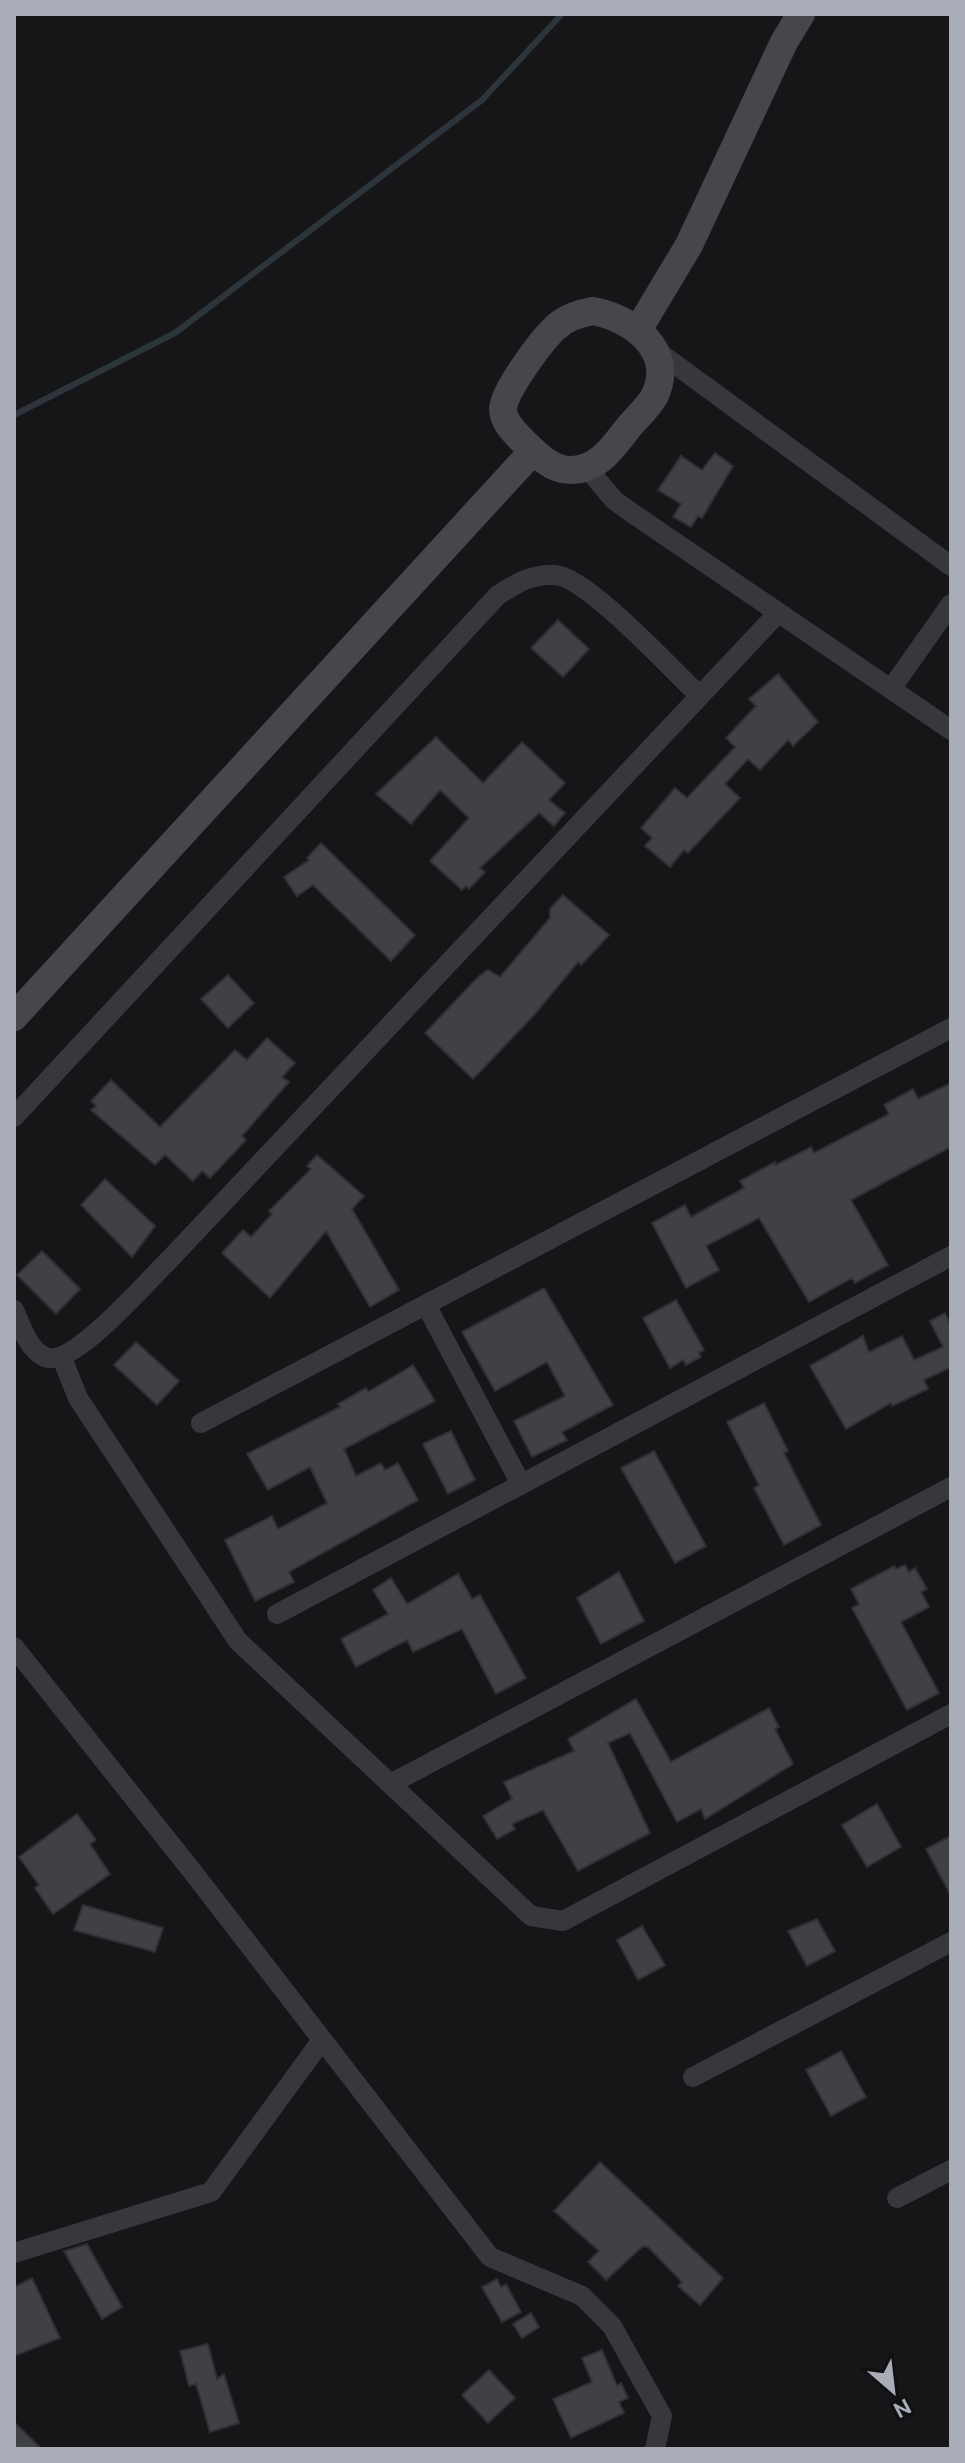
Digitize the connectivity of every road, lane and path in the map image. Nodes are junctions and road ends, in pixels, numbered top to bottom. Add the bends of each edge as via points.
1 (801, 14) edge
2 (638, 330) junction
3 (657, 351) junction
4 (533, 451) junction
5 (587, 468) junction
6 (951, 566) edge
7 (951, 604) edge
8 (777, 614) junction
9 (891, 689) junction
10 (698, 694) junction
11 (951, 730) edge
12 (14, 1017) edge
13 (951, 1028) edge
14 (14, 1117) edge
15 (951, 1256) edge
16 (426, 1305) junction
17 (14, 1310) edge
18 (62, 1358) junction
19 (201, 1423) dead end
20 (521, 1484) junction
21 (951, 1487) edge
22 (277, 1614) dead end
23 (14, 1647) edge
24 (951, 1714) edge
25 (392, 1783) junction
26 (951, 1942) edge
27 (322, 2040) junction
28 (693, 2077) dead end
29 (951, 2170) edge
30 (897, 2198) dead end
31 (14, 2253) edge
32 (655, 2449) edge

1 - 2 street via 689,245
2 - 3 street
2 - 4 street via 613,315 593,311 555,327 506,394 503,409 506,421
3 - 5 street via 655,395 604,458
3 - 6 street
4 - 5 street via 570,471
4 - 12 street
5 - 8 street via 614,500
7 - 9 street
8 - 9 street
8 - 10 street
9 - 11 street
10 - 14 street via 590,591 559,575 527,577 498,595
10 - 18 street via 170,1259 83,1345
13 - 16 street
15 - 20 street
16 - 19 street
16 - 20 street
17 - 18 street via 31,1345 45,1357
18 - 25 street via 78,1398 238,1641
20 - 22 street
21 - 25 street
23 - 27 street
24 - 25 street via 563,1921 531,1916
26 - 28 street
27 - 31 street via 211,2192
27 - 32 street via 490,2257 582,2296 612,2326 662,2416
29 - 30 street

